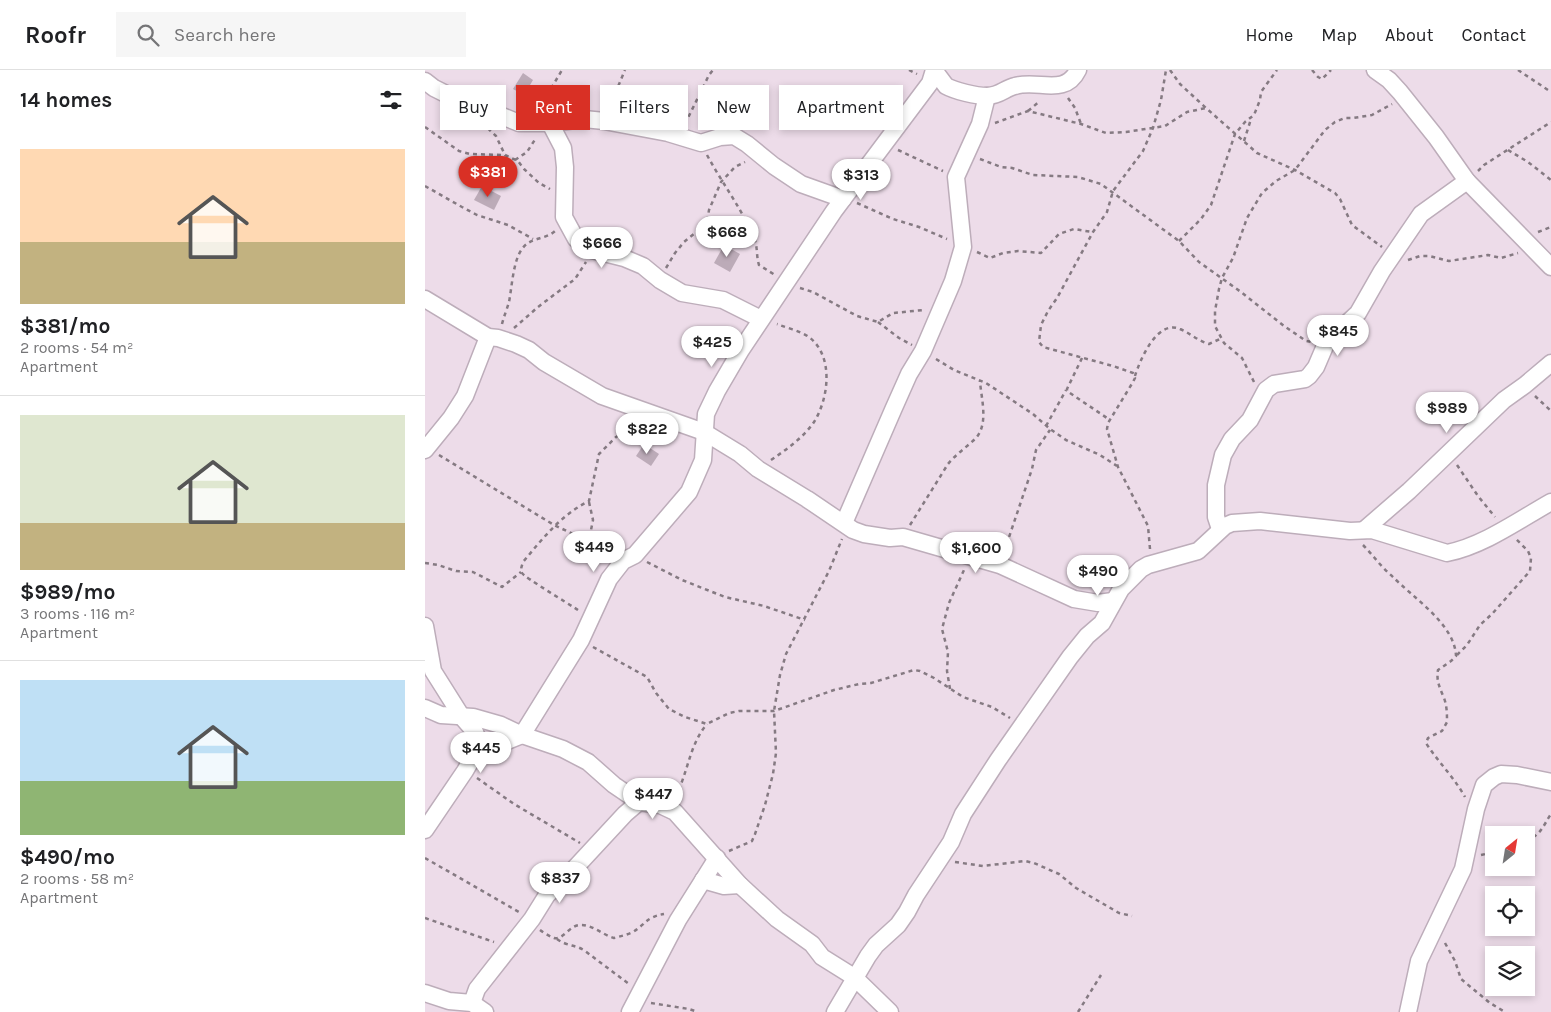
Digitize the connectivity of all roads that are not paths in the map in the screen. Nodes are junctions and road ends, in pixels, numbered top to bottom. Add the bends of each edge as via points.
1 (934, 70) edge
2 (1078, 70) edge
3 (1375, 70) edge
4 (425, 81) edge
5 (987, 96) junction
6 (590, 120) edge
7 (516, 121) edge
8 (553, 130) edge
9 (1467, 181) junction
10 (843, 199) junction
11 (1551, 267) edge
12 (425, 298) edge
13 (761, 319) junction
14 (496, 338) junction
15 (1551, 363) edge
16 (704, 432) junction
17 (426, 449) edge
18 (1551, 502) edge
19 (844, 523) junction
20 (1220, 529) junction
21 (1357, 531) junction
22 (1113, 601) junction
23 (425, 626) edge
24 (425, 708) edge
25 (462, 717) junction
26 (522, 735) junction
27 (480, 745) junction
28 (1551, 782) edge
29 (639, 802) junction
30 (425, 830) edge
31 (717, 858) junction
32 (703, 880) junction
33 (741, 885) junction
34 (854, 978) junction
35 (425, 994) edge
36 (635, 1002) edge
37 (479, 1007) edge
38 (835, 1012) edge
39 (890, 1012) edge
40 (1408, 1012) edge

1 - 5 street via 945,86
1 - 10 street via 930,83
2 - 5 street via 1067,83 1015,86 1003,93
3 - 9 street via 1389,80 1404,98
4 - 7 street via 446,94
5 - 19 street via 977,130 956,177 963,247 953,281
6 - 10 street via 643,127 701,143 734,136 801,184
8 - 13 street via 564,153 564,213 576,239 592,250 639,264 682,293 723,300
9 - 11 street
9 - 20 street via 1421,214 1358,313 1325,346 1316,367 1306,378 1274,384 1266,390 1250,420 1232,439 1223,455 1216,485 1216,517
10 - 13 street
12 - 14 street
13 - 16 street via 705,414
14 - 16 street via 529,350 602,396
14 - 17 street via 465,396
15 - 21 street via 1504,400 1449,453
16 - 19 street
16 - 26 street via 703,460 689,492 609,579 581,640
18 - 21 street via 1473,545 1447,553 1372,530
19 - 22 street via 863,534 903,537 1000,565 1075,599 1098,603
20 - 21 street via 1232,524 1260,521
20 - 22 street via 1197,551 1141,569
22 - 34 street via 1102,623 1070,657 997,760 903,918 876,945
23 - 25 street via 433,671
24 - 25 street via 441,715
25 - 26 street via 501,724
25 - 27 street via 475,732
26 - 27 street via 495,746
26 - 29 street via 582,759
27 - 30 street
28 - 40 street via 1501,774 1484,785 1463,869 1419,961
29 - 31 street via 675,812
29 - 37 street via 547,895 477,989
31 - 32 street
31 - 33 street
32 - 33 street via 724,886
32 - 36 street
33 - 34 street via 777,919 812,944 822,957
34 - 38 street
34 - 39 street
35 - 37 street

